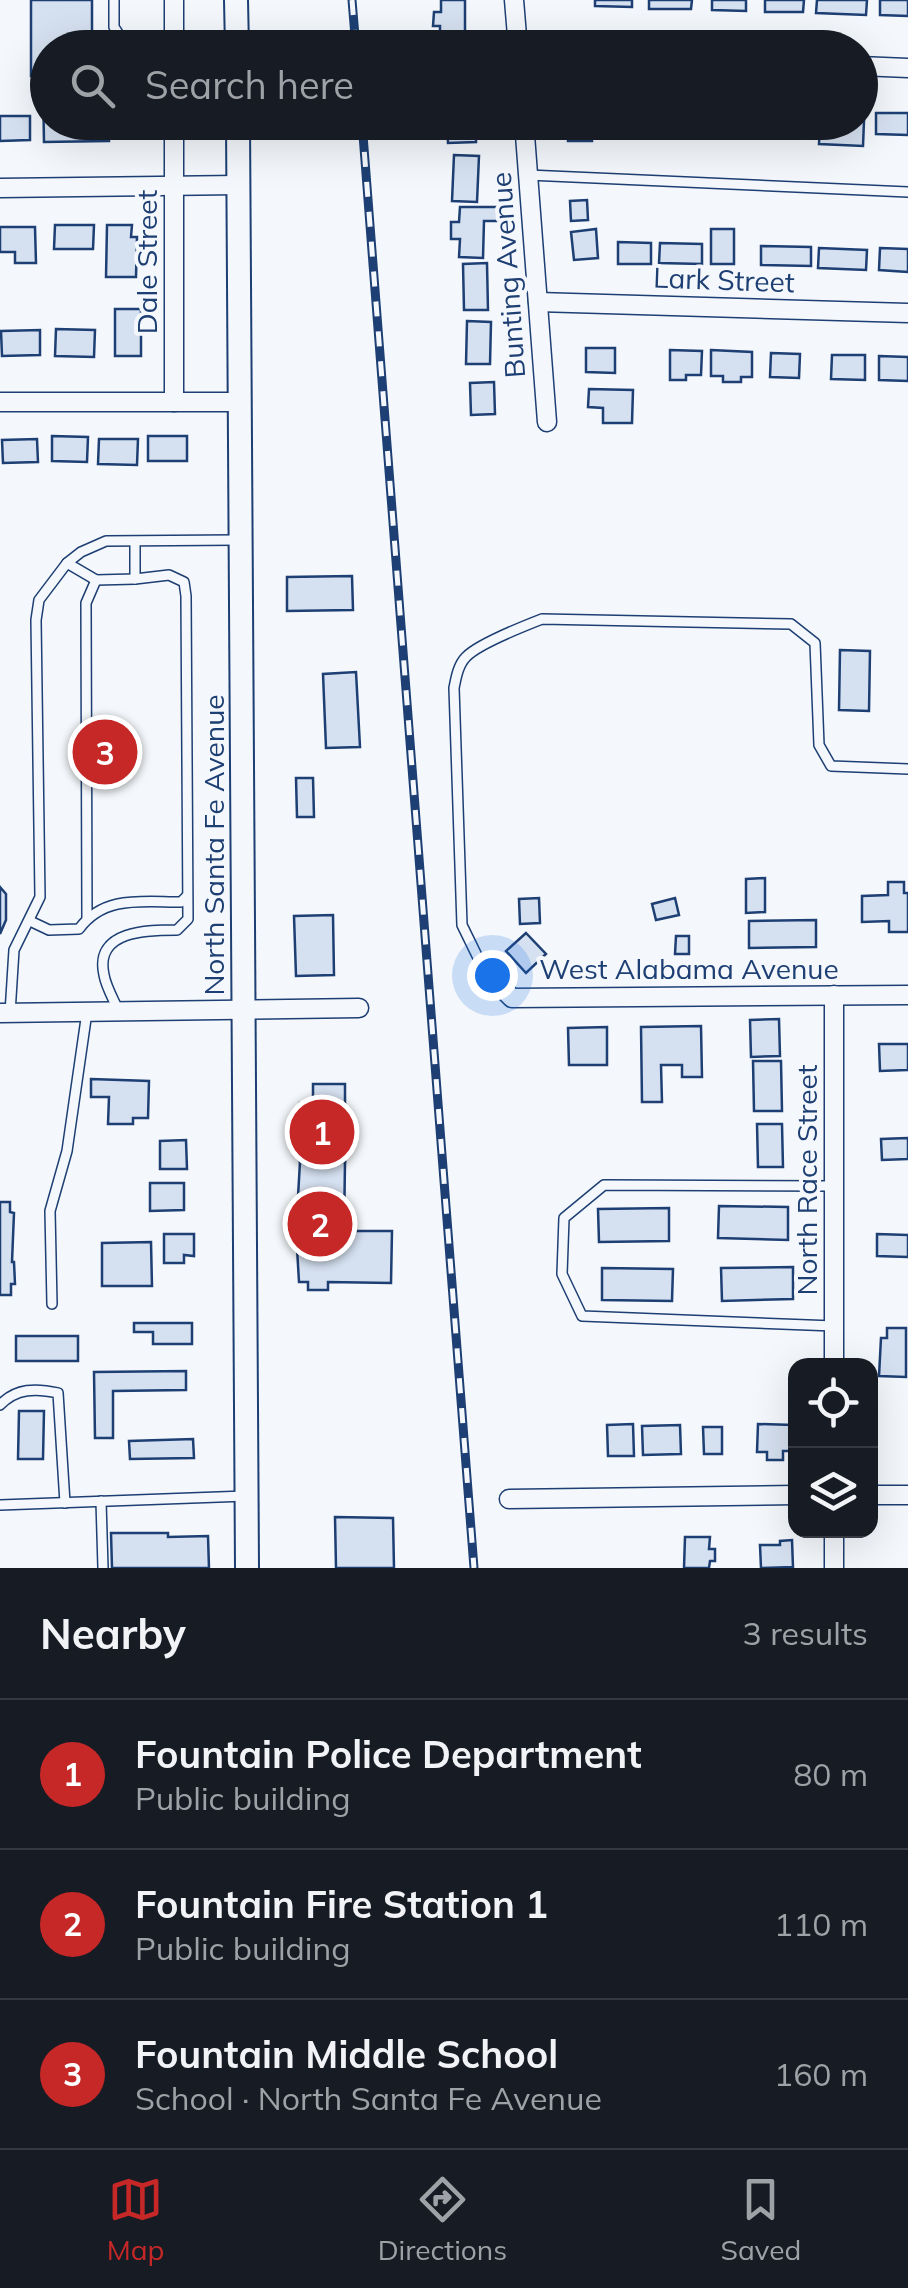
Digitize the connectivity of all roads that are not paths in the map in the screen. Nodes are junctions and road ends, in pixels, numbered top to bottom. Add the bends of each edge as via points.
1 (114, 0) edge
2 (174, 0) edge
3 (236, 0) edge
4 (514, 0) edge
5 (116, 30) edge
6 (174, 30) edge
7 (237, 30) edge
8 (516, 30) edge
9 (878, 67) edge
10 (908, 68) edge
11 (174, 140) edge
12 (238, 140) edge
13 (525, 140) edge
14 (528, 175) junction
15 (238, 185) junction
16 (174, 186) junction
17 (0, 188) edge
18 (908, 192) edge
19 (538, 302) junction
20 (908, 313) edge
21 (0, 402) edge
22 (174, 402) junction
23 (238, 402) junction
24 (548, 422) dead end
25 (241, 540) junction
26 (135, 542) junction
27 (68, 563) junction
28 (135, 579) junction
29 (96, 580) junction
30 (908, 769) edge
31 (187, 896) junction
32 (87, 918) junction
33 (30, 921) junction
34 (484, 969) joint
35 (834, 995) junction
36 (908, 995) edge
37 (359, 1008) dead end
38 (245, 1011) junction
39 (87, 1012) junction
40 (119, 1012) junction
41 (5, 1013) edge
42 (834, 1186) junction
43 (52, 1304) dead end
44 (834, 1326) junction
45 (834, 1358) edge
46 (0, 1405) edge
47 (908, 1494) edge
48 (878, 1495) edge
49 (246, 1496) junction
50 (788, 1496) edge
51 (510, 1499) dead end
52 (102, 1502) junction
53 (64, 1503) junction
54 (0, 1505) edge
55 (834, 1538) edge
56 (103, 1568) edge
57 (247, 1568) edge
58 (834, 1568) edge

1 - 5 lane
2 - 6 street
3 - 7 main road
4 - 8 street
9 - 10 street
11 - 16 street, Dale Street
12 - 15 main road, North Santa Fe Avenue
13 - 14 street, Bunting Avenue
14 - 18 lane
14 - 19 street, Bunting Avenue
15 - 16 street
15 - 23 main road, North Santa Fe Avenue
16 - 17 street
16 - 22 street, Dale Street
19 - 20 street, Lark Street
19 - 24 street, Bunting Avenue
21 - 22 street
22 - 23 street
23 - 25 main road, North Santa Fe Avenue
25 - 26 lane
25 - 38 main road, North Santa Fe Avenue
26 - 27 lane via 106,541
26 - 28 lane
27 - 29 lane
27 - 33 lane via 39,600 36,620 40,896
28 - 29 lane
28 - 31 lane via 169,575 184,582
29 - 32 lane via 86,603
30 - 34 lane via 831,766 818,745 815,643 790,624 542,619 525,626 466,656 454,688 462,924
31 - 32 lane via 181,902 103,906
31 - 40 lane via 188,919 177,930 118,937 106,956 103,973
32 - 33 lane via 79,930 49,930
33 - 41 lane via 14,950
34 - 35 street, West Alabama Avenue via 512,998
35 - 36 street, West Alabama Avenue
35 - 42 street, North Race Street
37 - 38 street
38 - 40 street
38 - 49 main road, North Santa Fe Avenue
39 - 40 street
39 - 41 street
39 - 43 lane via 67,1151 50,1210
42 - 44 street, North Race Street
42 - 44 lane via 604,1185 564,1218 562,1274 582,1316
44 - 45 street, North Race Street
46 - 53 lane via 10,1394 39,1388 58,1394
47 - 48 street
49 - 52 lane
49 - 57 main road, North Santa Fe Avenue
50 - 51 street
52 - 53 lane
52 - 56 lane
53 - 54 lane
55 - 58 street

